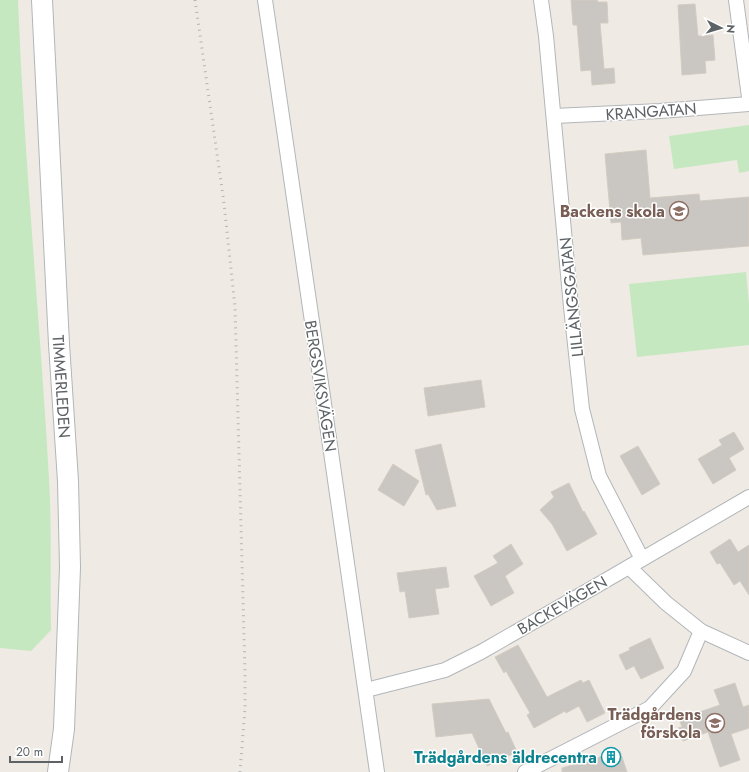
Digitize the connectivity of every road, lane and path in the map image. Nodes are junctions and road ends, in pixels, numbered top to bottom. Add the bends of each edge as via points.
1 (42, 0) edge
2 (265, 0) edge
3 (541, 0) edge
4 (736, 0) edge
5 (749, 97) edge
6 (749, 104) edge
7 (554, 116) junction
8 (749, 496) edge
9 (642, 559) junction
10 (629, 567) junction
11 (701, 631) junction
12 (749, 653) edge
13 (366, 690) junction
14 (58, 772) edge
15 (377, 772) edge
16 (525, 772) edge

1 - 14 main road, TIMMERLEDEN via 68,481 70,567 64,728
2 - 13 street, BERGSVIKSVÄGEN
3 - 7 street, LILLÄNGSGATAN
4 - 5 street
6 - 7 street, KRANGATAN
7 - 9 street, LILLÄNGSGATAN via 582,409 599,476
8 - 9 street, BACKEVÄGEN
9 - 10 street, BACKEVÄGEN
10 - 11 street via 666,603
10 - 13 street, BACKEVÄGEN via 445,670
11 - 12 street
11 - 16 street via 684,671 650,708
13 - 15 street, BERGSVIKSVÄGEN

